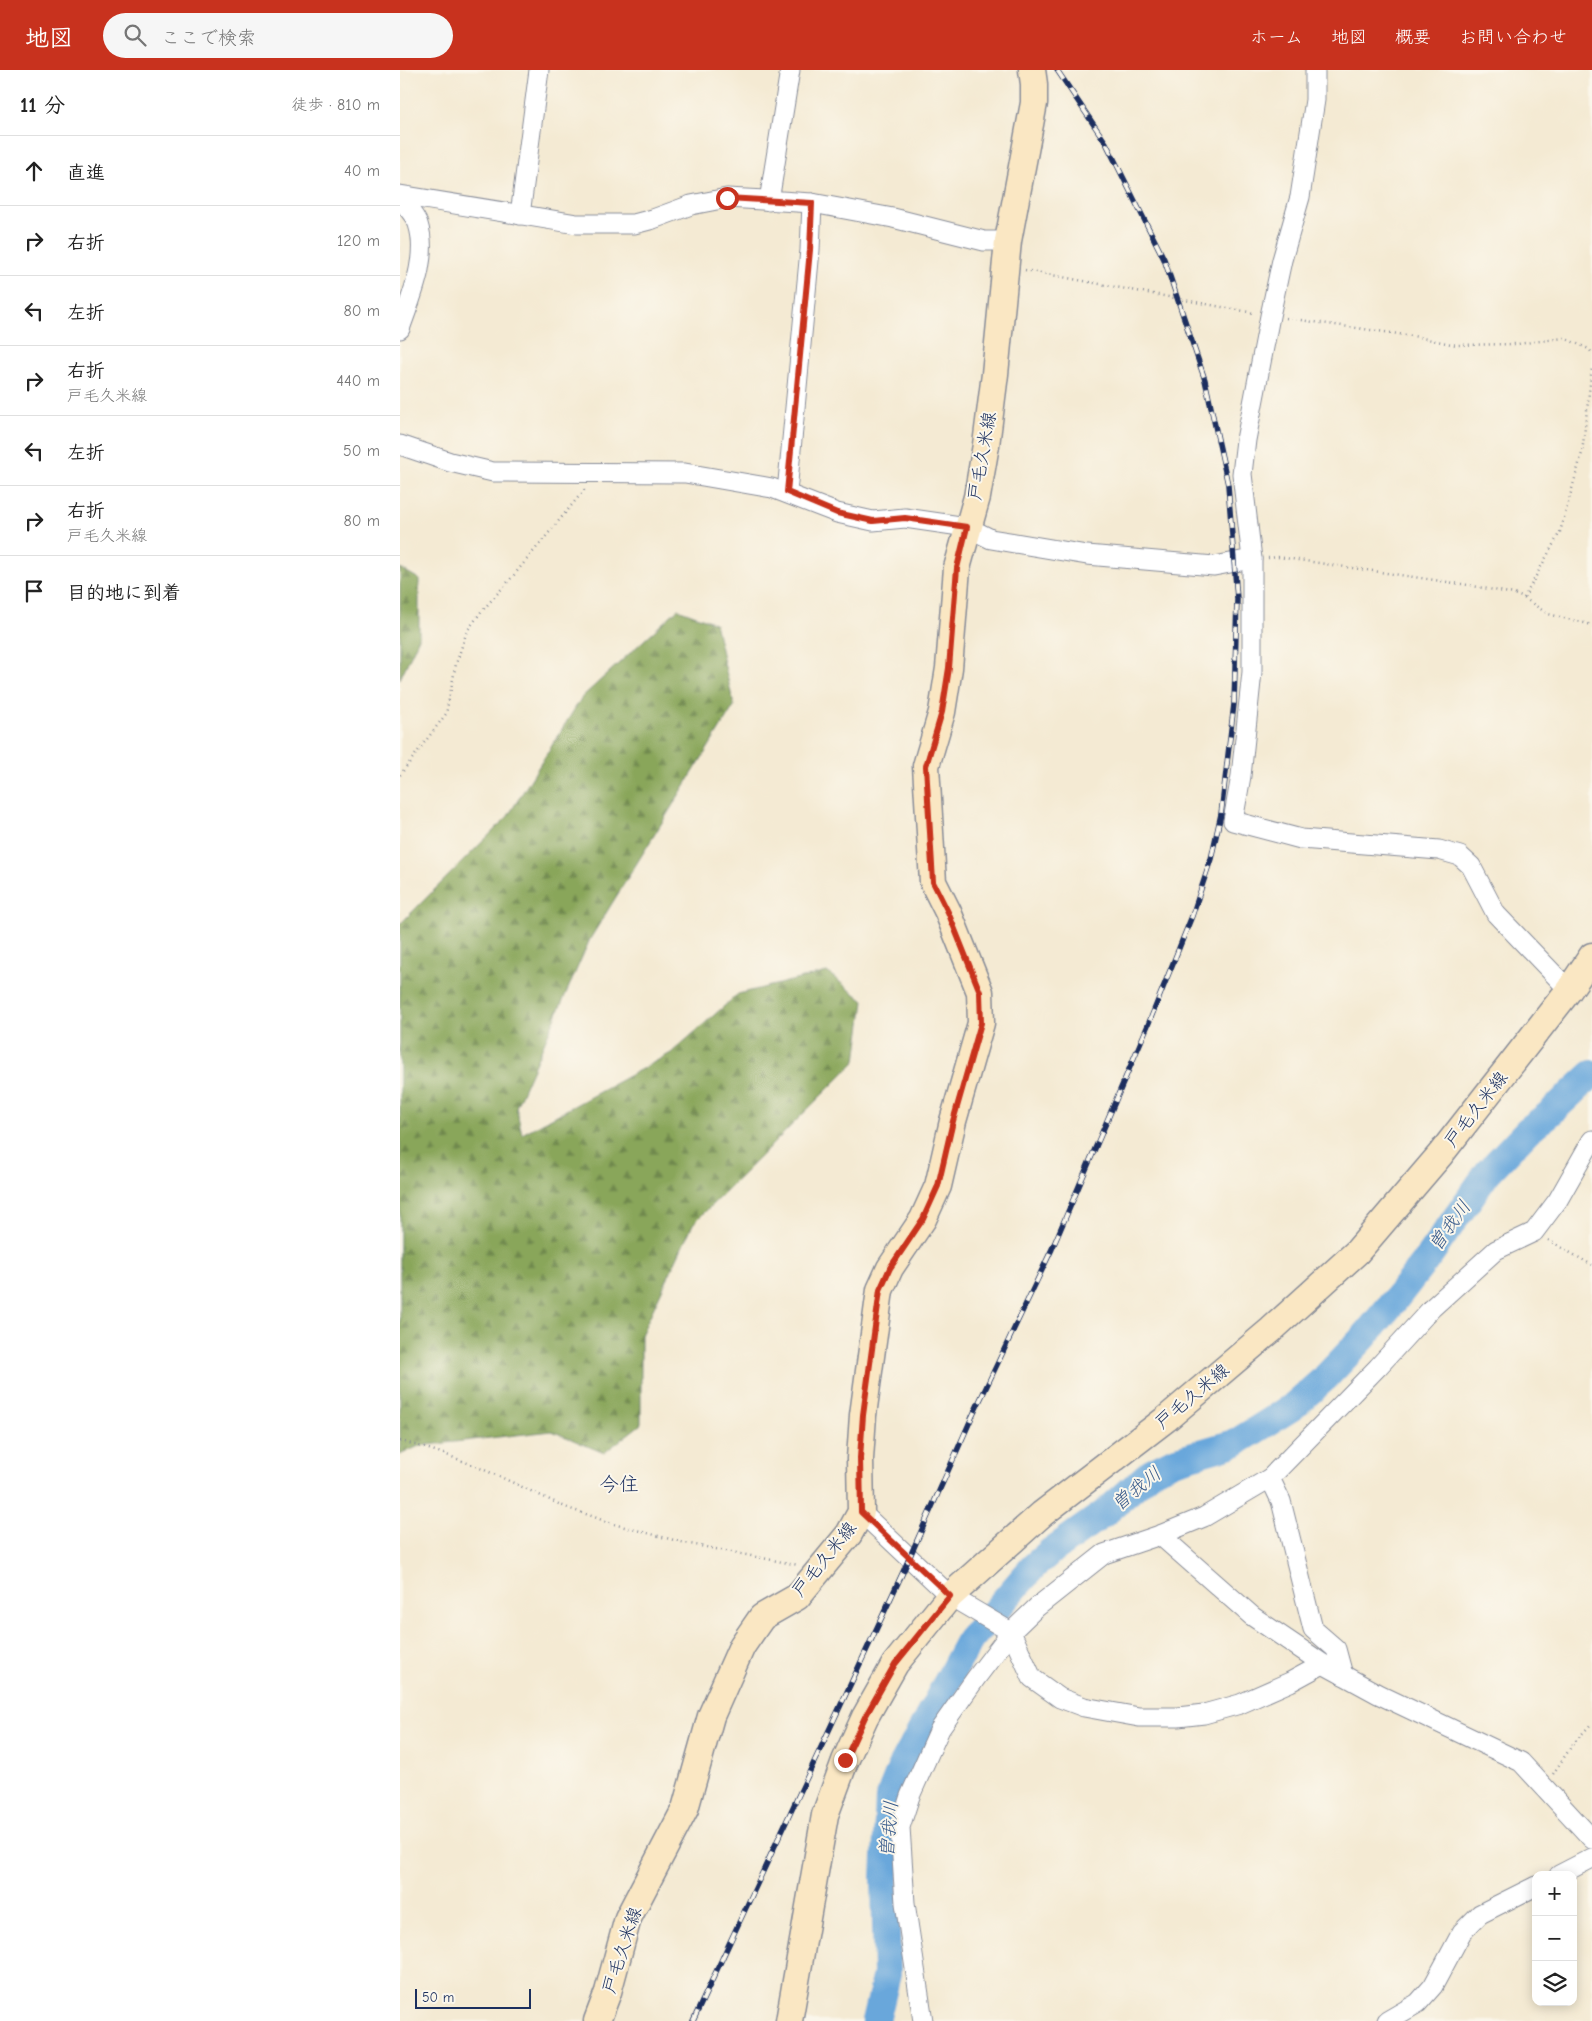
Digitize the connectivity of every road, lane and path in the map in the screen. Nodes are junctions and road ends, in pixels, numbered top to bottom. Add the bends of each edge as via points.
1 (539, 70) edge
2 (790, 70) edge
3 (1032, 70) edge
4 (1315, 70) edge
5 (400, 197) edge
6 (769, 200) junction
7 (812, 203) junction
8 (520, 215) junction
9 (1008, 241) junction
10 (1004, 271) junction
11 (1270, 316) junction
12 (400, 329) edge
13 (1592, 353) edge
14 (1592, 367) edge
15 (400, 445) edge
16 (598, 472) junction
17 (787, 492) junction
18 (967, 527) junction
19 (1252, 559) junction
20 (1524, 598) junction
21 (1592, 625) edge
22 (400, 775) edge
23 (1592, 956) edge
24 (1569, 990) junction
25 (1592, 1140) edge
26 (1534, 1232) junction
27 (1592, 1265) edge
28 (400, 1441) edge
29 (1270, 1478) junction
30 (861, 1512) junction
31 (1160, 1535) junction
32 (820, 1569) junction
33 (950, 1596) junction
34 (1011, 1632) junction
35 (1323, 1664) junction
36 (1343, 1675) junction
37 (1592, 1723) edge
38 (1544, 1788) junction
39 (1592, 1838) edge
40 (1592, 1858) edge
41 (1567, 1871) edge
42 (1532, 1888) edge
43 (597, 2021) edge
44 (789, 2021) edge
45 (923, 2021) edge
46 (1387, 2021) edge

1 - 8 street
2 - 6 street
3 - 9 main road, 戸毛久米線 via 1034,103
4 - 11 street via 1315,100 1300,197
5 - 8 street
5 - 12 street via 418,223 420,262
6 - 7 street
6 - 8 street via 727,198 691,205 634,224 577,224
7 - 9 street via 893,218 984,241
7 - 17 street
9 - 10 main road, 戸毛久米線
10 - 11 path via 1019,269
10 - 18 main road, 戸毛久米線 via 996,374 986,445 978,497
11 - 13 path via 1456,345 1517,344 1564,338
11 - 19 street via 1242,474
14 - 20 path via 1582,453 1560,532
15 - 16 street via 492,472
16 - 17 street via 685,473
16 - 22 path via 467,631 456,664 446,714
17 - 18 street via 837,513 873,521 905,518
18 - 19 street via 991,539 1088,555 1214,566
18 - 30 main road, 戸毛久米線 via 957,568 943,703 926,766 933,882 980,992 981,1023 938,1186 923,1219 890,1268 880,1290 860,1450
19 - 20 path via 1278,557 1468,585
19 - 24 street via 1252,672 1233,821 1301,839 1439,850 1460,856 1471,866 1496,914
20 - 21 path via 1548,614
23 - 24 main road, 戸毛久米線
24 - 33 main road, 戸毛久米線 via 1440,1155 1356,1252 1166,1419 1042,1514
25 - 26 street via 1558,1200
26 - 27 path
26 - 29 street via 1496,1250 1432,1308
28 - 32 path via 461,1462 606,1522 685,1543
29 - 31 street via 1204,1516
29 - 36 street via 1281,1501 1314,1629 1336,1649
30 - 32 main road, 戸毛久米線 via 850,1534
30 - 33 street
31 - 34 street via 1104,1554
31 - 35 street via 1252,1616
32 - 43 main road, 戸毛久米線 via 797,1597 762,1617 742,1646 711,1716 686,1809 628,1918
33 - 34 street
33 - 44 main road, 戸毛久米線 via 895,1664 845,1760 825,1815
34 - 35 street via 1032,1678 1060,1698 1084,1707 1138,1717 1204,1714 1240,1704
34 - 45 street via 940,1729 900,1827 906,1903
35 - 36 street
36 - 38 street via 1521,1762
37 - 38 path via 1573,1744
38 - 39 street
40 - 41 street
42 - 46 street via 1480,1914 1462,1932 1433,1986 1418,2003

